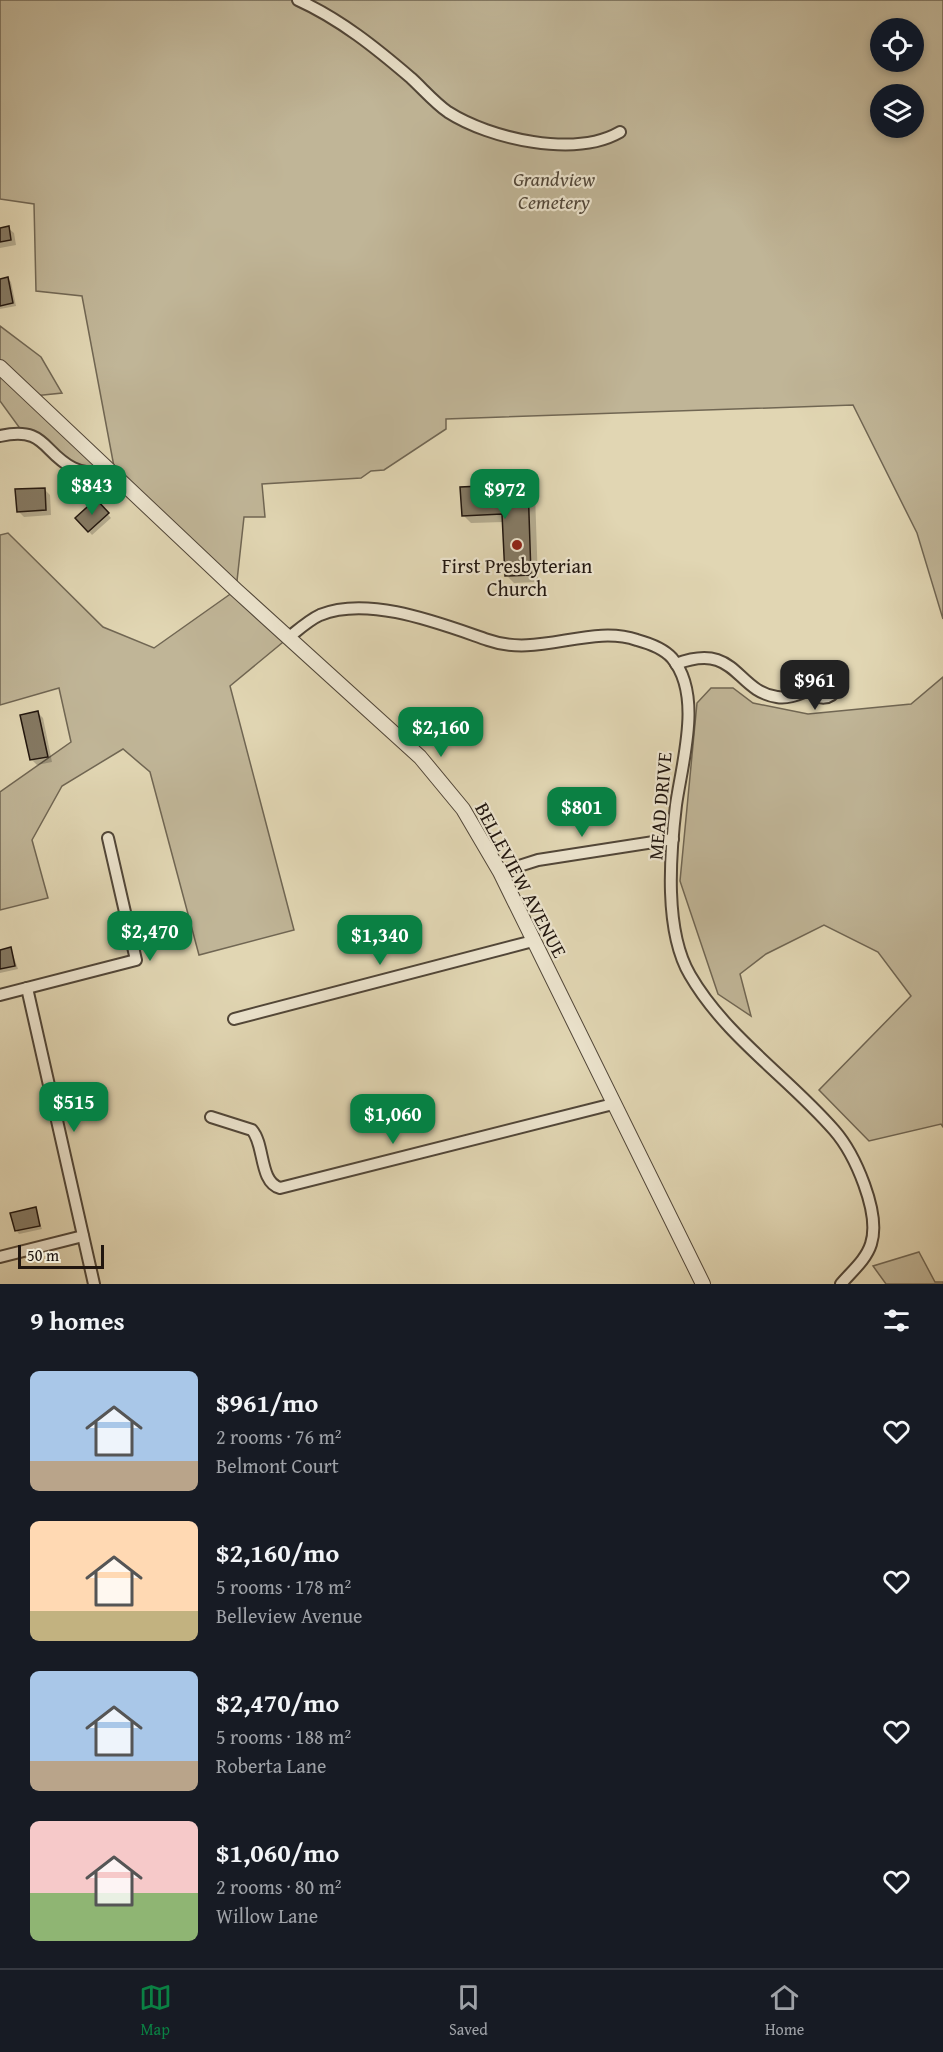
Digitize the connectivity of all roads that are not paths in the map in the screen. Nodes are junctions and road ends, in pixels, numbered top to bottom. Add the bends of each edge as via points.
1 (298, 0) edge
2 (620, 132) dead end
3 (0, 367) edge
4 (0, 436) edge
5 (115, 473) junction
6 (288, 638) junction
7 (676, 664) junction
8 (810, 690) dead end
9 (108, 838) dead end
10 (673, 838) junction
11 (500, 872) junction
12 (533, 941) junction
13 (27, 988) junction
14 (0, 995) edge
15 (234, 1019) dead end
16 (614, 1104) junction
17 (211, 1117) dead end
18 (83, 1236) junction
19 (0, 1257) edge
20 (94, 1284) edge
21 (703, 1284) edge
22 (841, 1284) edge

1 - 2 street via 371,45 448,111 480,128 517,139 560,144 598,141
3 - 5 street, BELLEVIEW AVENUE
4 - 5 street via 24,434 40,439 72,468 89,473
5 - 6 street, BELLEVIEW AVENUE
6 - 7 street via 318,616 366,608 443,624 498,644 516,646 624,636 657,648
6 - 11 street, BELLEVIEW AVENUE via 352,693 444,783
7 - 8 street via 698,659 721,661 757,689 779,698
7 - 10 street, MEAD DRIVE via 685,687 688,717
9 - 13 street via 136,960
10 - 11 street via 538,860
10 - 22 street, MEAD DRIVE via 676,940 689,974 725,1021 836,1132 861,1175 872,1214 871,1245
11 - 12 street, BELLEVIEW AVENUE
12 - 15 street
12 - 16 street, BELLEVIEW AVENUE
13 - 14 street
13 - 18 street
16 - 17 street via 280,1188 274,1187 268,1177 252,1130
16 - 21 street, BELLEVIEW AVENUE
18 - 19 street
18 - 20 street

